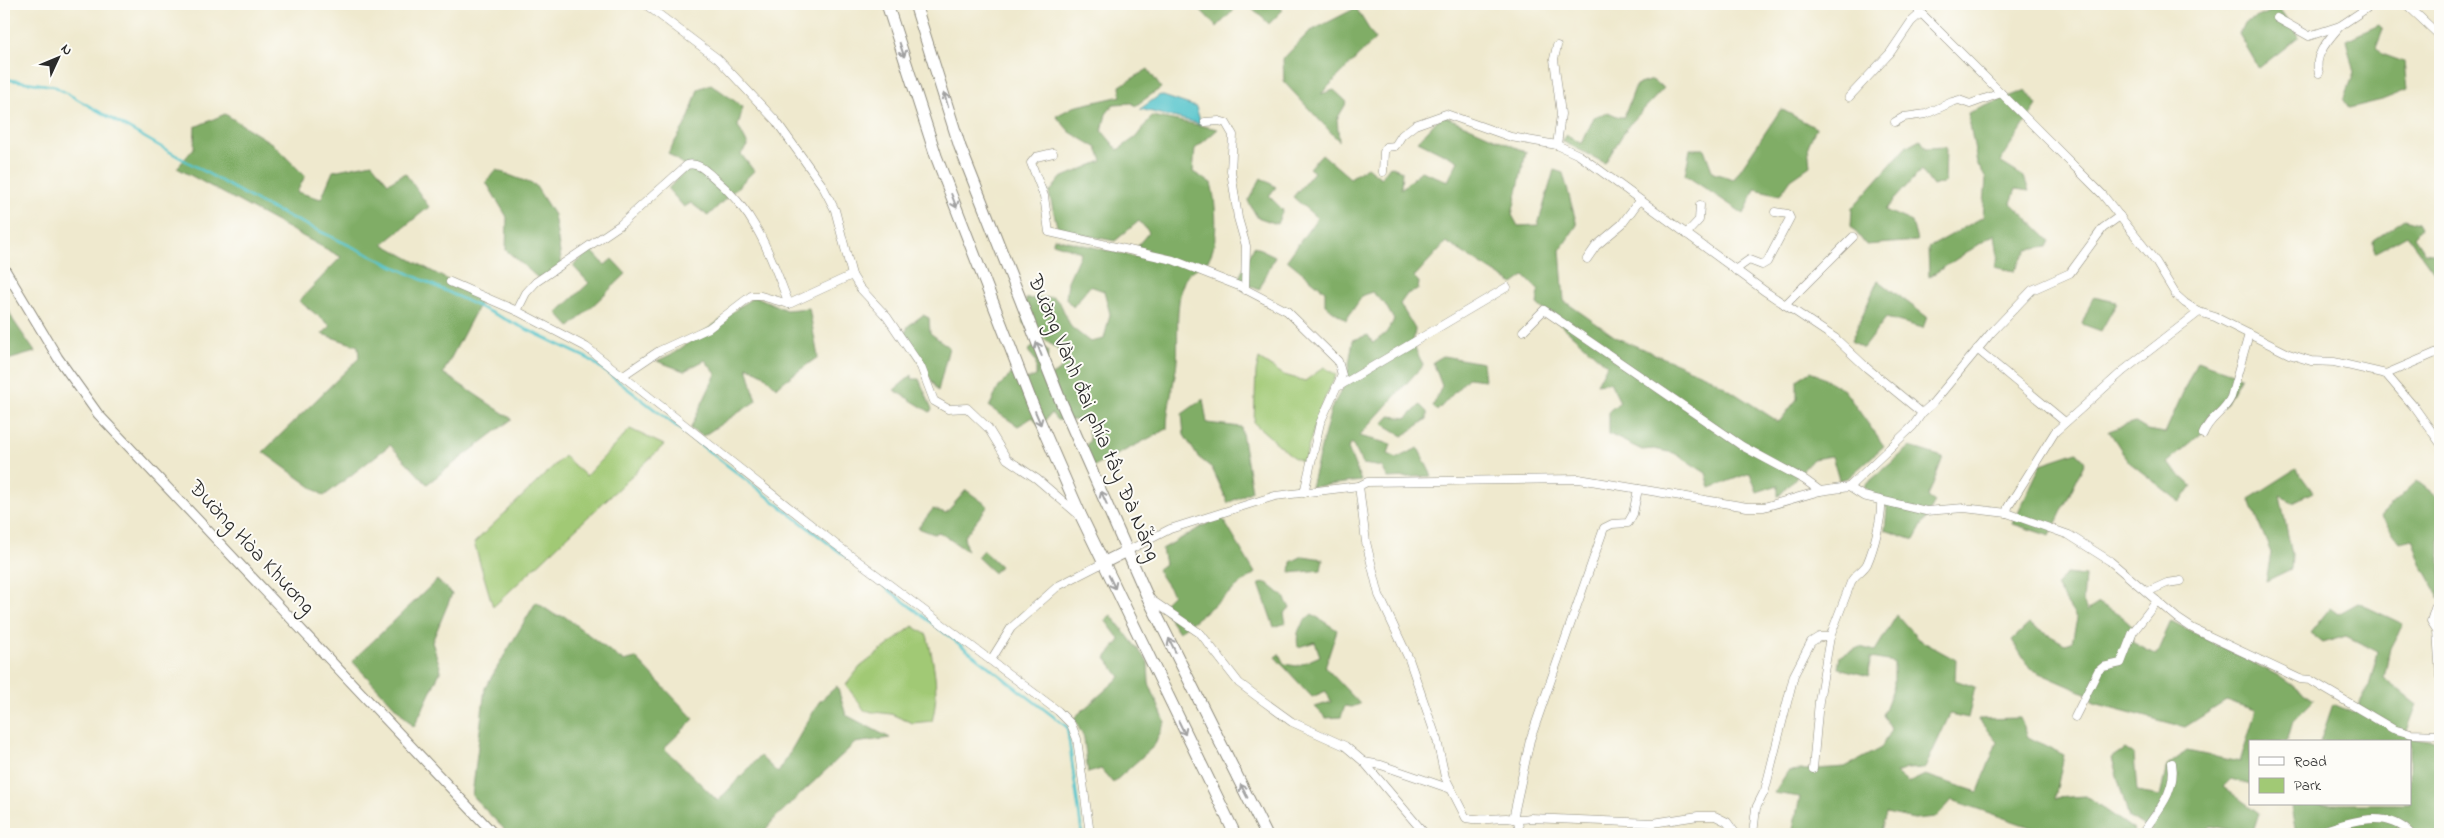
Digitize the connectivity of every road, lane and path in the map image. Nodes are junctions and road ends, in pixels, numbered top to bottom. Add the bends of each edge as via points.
1 (644, 4) edge
2 (887, 4) edge
3 (915, 4) edge
4 (1912, 4) edge
5 (2373, 4) edge
6 (2406, 4) edge
7 (1921, 13) junction
8 (2277, 18) dead end
9 (2340, 26) junction
10 (2440, 36) edge
11 (1558, 46) dead end
12 (2319, 73) dead end
13 (2001, 93) junction
14 (1849, 97) dead end
15 (1205, 122) dead end
16 (1895, 122) dead end
17 (1557, 145) junction
18 (1053, 153) dead end
19 (1383, 172) dead end
20 (1639, 200) junction
21 (1700, 205) dead end
22 (1775, 212) dead end
23 (2120, 216) junction
24 (1686, 234) junction
25 (1853, 237) dead end
26 (1587, 259) dead end
27 (4, 268) edge
28 (1735, 270) junction
29 (852, 275) junction
30 (450, 282) dead end
31 (1508, 287) dead end
32 (1245, 290) junction
33 (790, 304) junction
34 (1786, 305) junction
35 (517, 311) junction
36 (2199, 312) junction
37 (1523, 331) dead end
38 (2249, 334) junction
39 (1977, 350) junction
40 (2440, 350) edge
41 (2386, 374) junction
42 (622, 376) junction
43 (1336, 388) junction
44 (1922, 413) junction
45 (2065, 422) junction
46 (2203, 434) dead end
47 (2440, 443) edge
48 (1358, 486) junction
49 (1849, 487) junction
50 (1638, 489) junction
51 (1820, 490) junction
52 (1304, 492) junction
53 (1882, 501) junction
54 (2007, 513) junction
55 (1081, 516) junction
56 (1127, 551) junction
57 (1103, 563) junction
58 (2181, 581) dead end
59 (2147, 592) junction
60 (2440, 593) edge
61 (1148, 598) junction
62 (2157, 600) junction
63 (2438, 630) edge
64 (1830, 637) junction
65 (991, 660) junction
66 (2440, 676) edge
67 (2075, 717) dead end
68 (2440, 736) edge
69 (1364, 762) junction
70 (2172, 763) dead end
71 (1813, 770) dead end
72 (1451, 789) junction
73 (1516, 820) junction
74 (494, 834) edge
75 (1090, 834) edge
76 (1235, 834) edge
77 (1266, 834) edge
78 (1425, 834) edge
79 (1520, 834) edge
80 (1736, 834) edge
81 (1753, 834) edge
82 (2142, 834) edge
83 (2313, 834) edge
84 (2411, 834) edge

1 - 29 street via 718,59 776,121 822,185 835,210
2 -> 55 main road, Đường Vành đai phía tây Đà Nẵng via 936,156 1033,406
56 -> 3 main road, Đường Vành đai phía tây Đà Nẵng via 1058,397 960,147
4 - 7 street
5 - 9 street
6 - 10 street
7 - 13 street
7 - 14 street
8 - 9 street via 2309,36
9 - 12 street via 2322,48 2317,68
11 - 17 street via 1554,59 1561,114
13 - 16 street via 1970,104 1959,100 1926,114 1904,116
13 - 23 street
15 - 32 street via 1226,123 1233,135 1231,171 1246,246
17 - 19 street via 1511,137 1446,114 1415,125 1402,135 1395,146 1386,147
17 - 20 street via 1598,167
18 - 32 street via 1036,157 1031,163 1044,196 1049,232 1173,260
20 - 24 street
20 - 26 street via 1622,224 1596,246
21 - 24 street via 1698,220
22 - 28 street via 1788,214 1790,218 1767,262 1762,265 1749,260
23 - 36 street via 2156,262 2176,295
23 - 39 street via 2103,228 2070,273 2032,290
24 - 28 street
25 - 34 street
27 - 74 street, Đường Hòa Khương via 58,358 98,414
28 - 34 street
29 - 33 street
29 - 55 street via 887,317 921,367 934,401 948,409 967,408 988,428 1007,460 1037,479
30 - 35 street
31 - 43 street
32 - 43 street via 1286,311 1338,361 1342,374
33 - 35 street via 751,217 724,185 693,164 687,165 609,234 536,282
33 - 42 street via 751,296 709,328 659,351
34 - 44 street via 1841,342
35 - 42 street via 586,347
36 - 38 street
36 - 45 street via 2123,371
37 - 51 street via 1544,310 1742,446
38 - 41 street via 2311,361 2334,362
38 - 46 street via 2231,397 2209,421
39 - 44 street
39 - 45 street
40 - 41 street
41 - 47 street
42 - 65 street via 834,543
43 - 52 street via 1320,423
44 - 49 street via 1913,426
45 - 54 street via 2055,432
48 - 50 street via 1367,482 1579,479
48 - 52 street
48 - 72 street via 1366,542 1379,595 1409,659
49 - 51 street
49 - 53 street via 1863,496
50 - 51 street via 1747,507 1764,507
50 - 73 street via 1628,522 1604,528 1530,740
52 - 56 street via 1275,496 1170,530
53 - 54 street via 1926,511 1964,508
53 - 64 street via 1882,514 1866,565 1854,575
54 - 59 street via 2069,535 2110,561
55 - 57 main road, Đường Vành đai phía tây Đà Nẵng
56 - 57 main road
56 - 61 main road, Đường Vành đai phía tây Đà Nẵng
57 - 65 street via 1058,586 1011,628
57 -> 76 main road, Đường Vành đai phía tây Đà Nẵng
58 - 59 street
59 - 62 street
60 - 63 street via 2432,621
61 - 69 street via 1201,634 1239,683 1292,722 1345,746
77 -> 61 main road, Đường Vành đai phía tây Đà Nẵng
62 - 67 street via 2132,632 2121,663 2098,671
62 - 68 street via 2192,628 2300,679 2310,680 2393,729
63 - 66 street
64 - 71 street via 1819,701
64 - 81 street via 1819,637 1812,642 1794,675 1765,790 1756,808
65 - 75 street via 1071,724 1077,739
69 - 72 street via 1400,770
69 - 78 street
70 - 82 street via 2172,788
72 - 73 street via 1466,818 1478,821
73 - 79 street
73 - 80 street via 1653,823 1715,816 1727,822
83 - 84 street via 2375,818 2394,822

